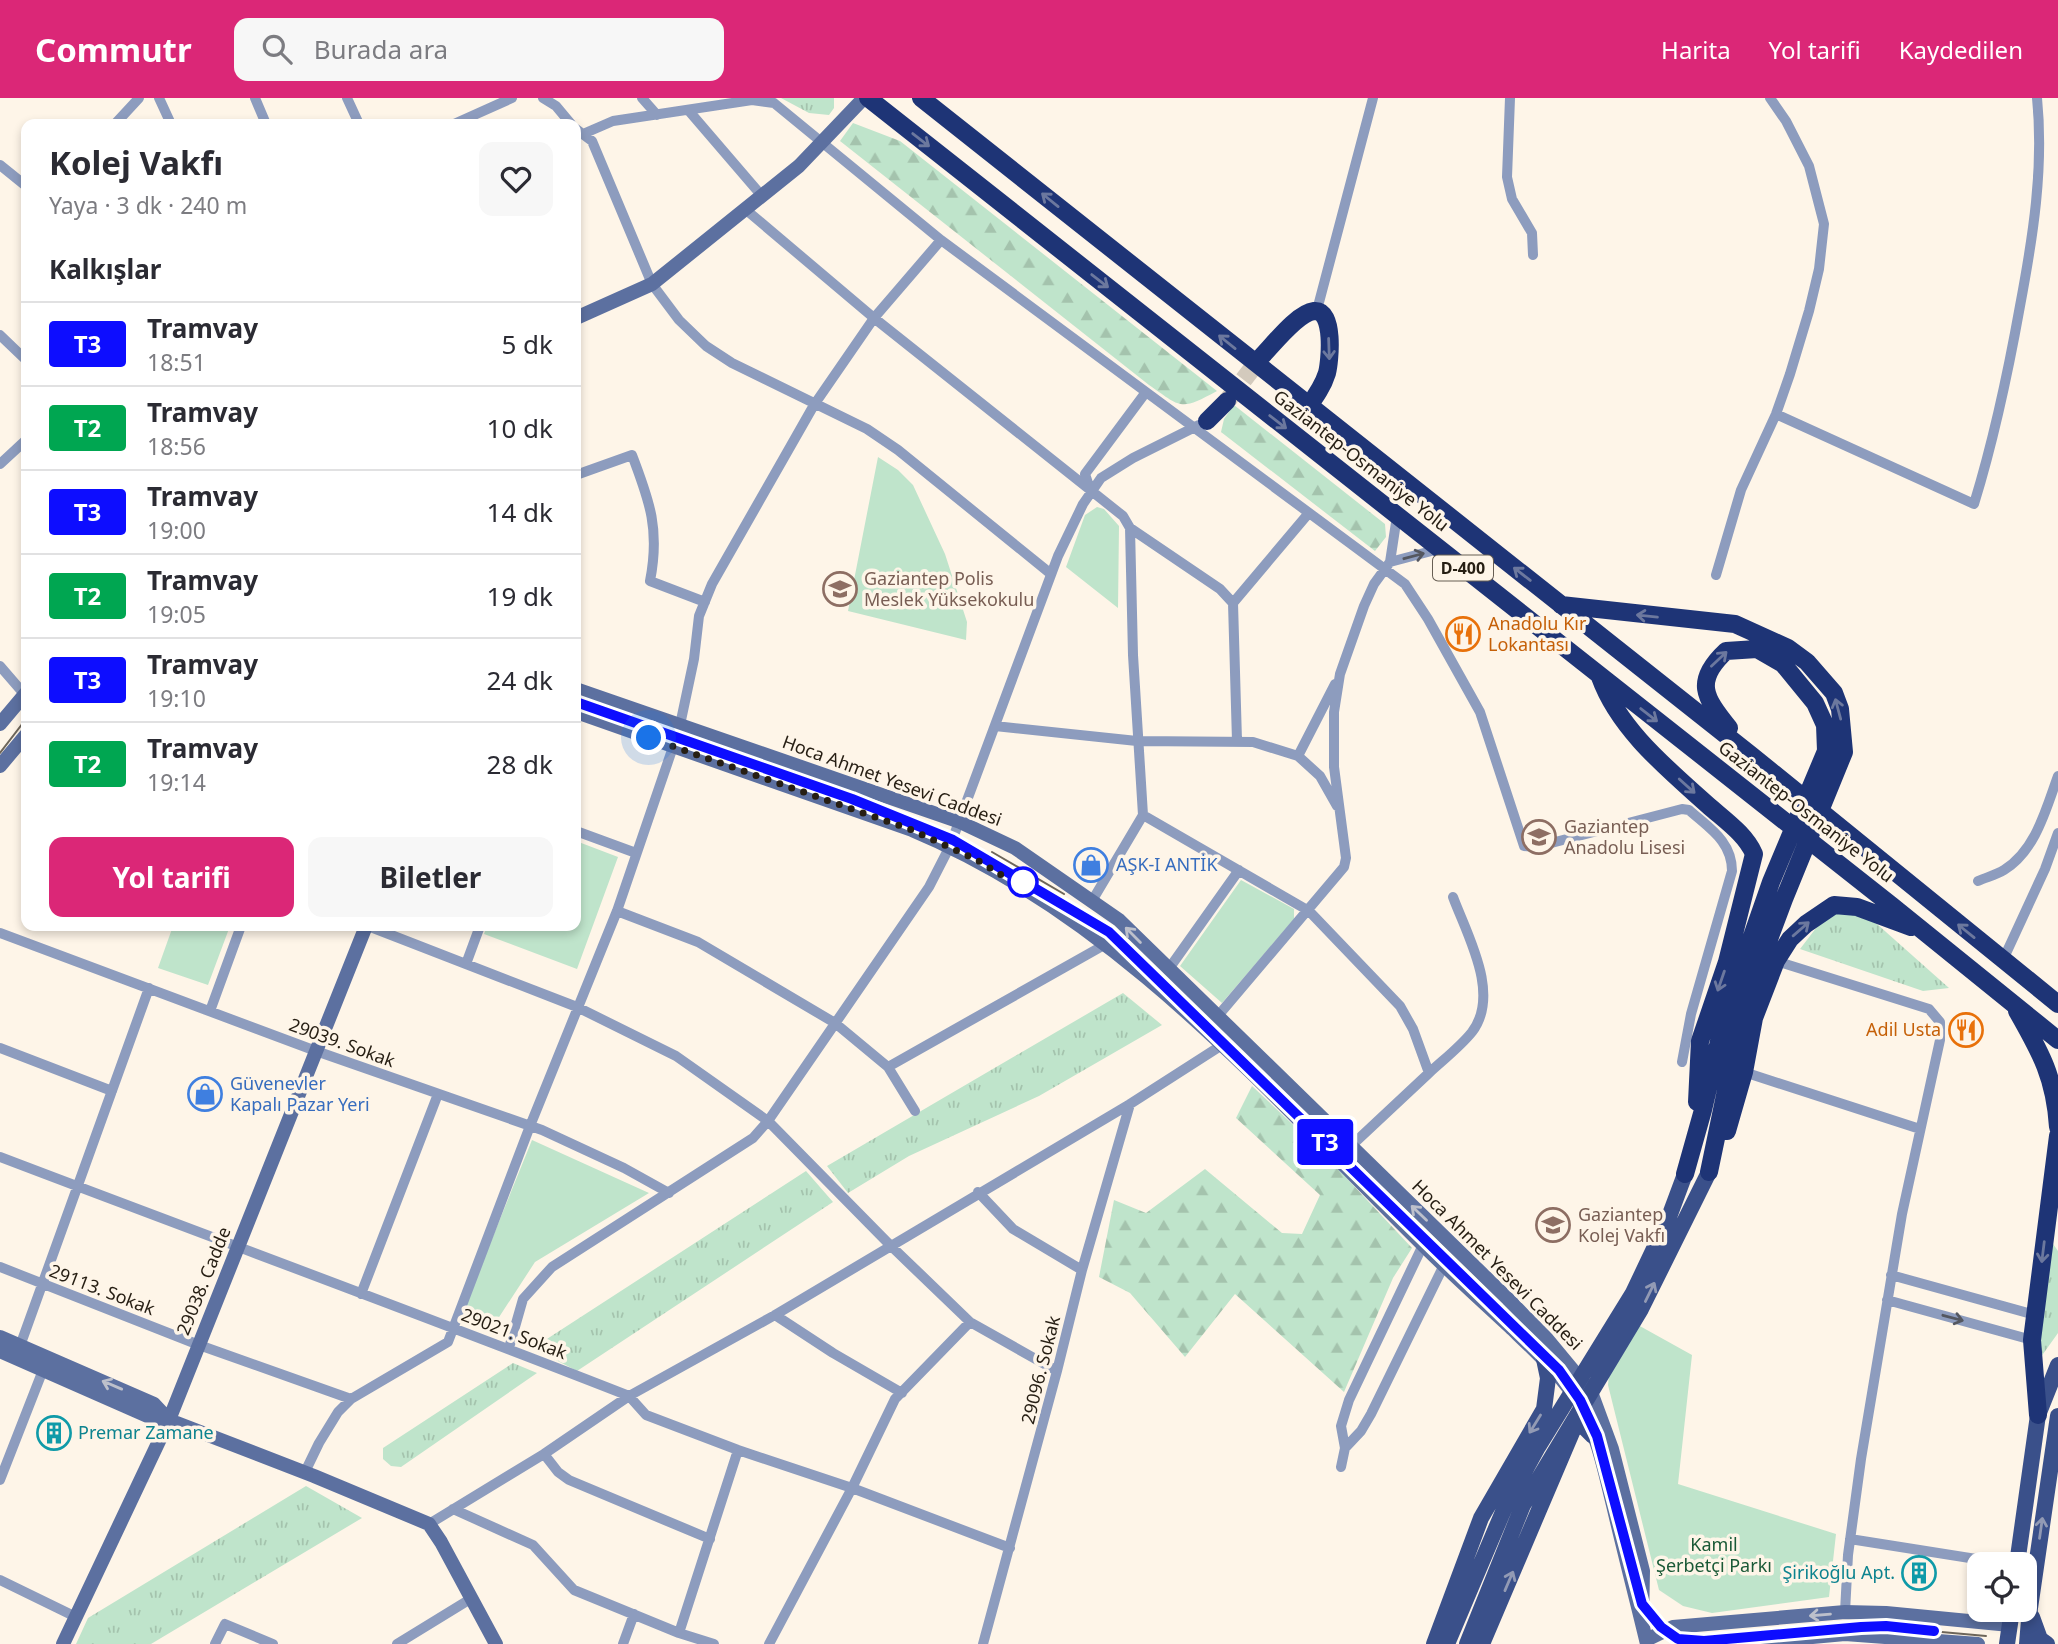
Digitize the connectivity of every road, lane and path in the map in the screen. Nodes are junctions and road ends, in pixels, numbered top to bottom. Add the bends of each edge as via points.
1 (139, 98) edge
2 (159, 98) edge
3 (255, 98) edge
4 (347, 98) edge
5 (512, 98) edge
6 (543, 98) edge
7 (642, 98) edge
8 (866, 98) edge
9 (921, 98) edge
10 (1373, 98) edge
11 (1510, 98) edge
12 (1770, 98) edge
13 (2037, 98) edge
14 (762, 99) edge
15 (689, 111) junction
16 (657, 115) junction
17 (120, 119) edge
18 (169, 119) edge
19 (264, 119) edge
20 (357, 119) edge
21 (468, 119) edge
22 (568, 119) edge
23 (581, 130) edge
24 (581, 133) edge
25 (822, 142) junction
26 (0, 165) edge
27 (21, 182) edge
28 (762, 195) junction
29 (745, 209) junction
30 (942, 240) junction
31 (1533, 255) dead end
32 (652, 284) junction
33 (1317, 310) junction
34 (581, 316) edge
35 (874, 318) junction
36 (0, 335) edge
37 (21, 353) edge
38 (1261, 357) tunnel mouth
39 (1146, 392) junction
40 (1227, 401) tunnel mouth
41 (814, 405) junction
42 (1308, 407) junction
43 (1776, 414) junction
44 (1201, 425) junction
45 (21, 445) edge
46 (0, 464) edge
47 (581, 473) edge
48 (1091, 492) junction
49 (1308, 514) junction
50 (1396, 516) junction
51 (1130, 528) junction
52 (1439, 549) junction
53 (1387, 565) junction
54 (1051, 574) junction
55 (1716, 575) dead end
56 (705, 601) junction
57 (1233, 603) junction
58 (1561, 605) junction
59 (0, 666) edge
60 (1340, 674) junction
61 (1600, 676) junction
62 (21, 689) edge
63 (581, 691) edge
64 (21, 700) edge
65 (581, 714) edge
66 (0, 724) edge
67 (680, 725) junction
68 (995, 726) junction
69 (21, 741) edge
70 (1138, 741) junction
71 (1237, 741) junction
72 (673, 747) junction
73 (1751, 755) junction
74 (1298, 756) junction
75 (0, 766) edge
76 (2058, 776) edge
77 (1339, 811) junction
78 (1143, 815) junction
79 (960, 822) junction
80 (581, 833) edge
81 (2058, 833) edge
82 (950, 846) junction
83 (636, 853) junction
84 (1239, 870) junction
85 (1979, 881) dead end
86 (1453, 897) dead end
87 (1092, 901) junction
88 (617, 911) junction
89 (1309, 911) junction
90 (239, 931) edge
91 (365, 931) edge
92 (380, 931) edge
93 (478, 931) edge
94 (0, 933) edge
95 (1926, 933) junction
96 (1106, 944) junction
97 (2003, 960) junction
98 (1776, 961) junction
99 (466, 964) junction
100 (1168, 970) junction
101 (149, 988) junction
102 (2011, 1002) junction
103 (2058, 1004) edge
104 (577, 1007) junction
105 (210, 1011) junction
106 (1217, 1017) junction
107 (835, 1023) junction
108 (2058, 1040) edge
109 (1222, 1045) junction
110 (0, 1048) edge
111 (316, 1051) junction
112 (1682, 1062) dead end
113 (888, 1067) junction
114 (1744, 1072) junction
115 (1429, 1073) junction
116 (113, 1091) junction
117 (438, 1094) junction
118 (1130, 1104) junction
119 (915, 1111) dead end
120 (768, 1121) junction
121 (530, 1126) junction
122 (2058, 1127) edge
123 (1920, 1129) junction
124 (2058, 1136) edge
125 (1351, 1146) junction
126 (0, 1157) edge
127 (1709, 1172) junction
128 (1685, 1174) junction
129 (78, 1187) junction
130 (978, 1192) junction
131 (669, 1193) junction
132 (238, 1245) junction
133 (890, 1245) junction
134 (1423, 1245) junction
135 (1444, 1265) junction
136 (0, 1267) edge
137 (1082, 1270) junction
138 (1891, 1275) junction
139 (43, 1284) junction
140 (361, 1294) junction
141 (1887, 1300) junction
142 (775, 1315) junction
143 (2035, 1315) junction
144 (970, 1322) junction
145 (452, 1327) junction
146 (0, 1337) edge
147 (2032, 1340) junction
148 (199, 1345) junction
149 (20, 1346) junction
150 (509, 1348) junction
151 (1608, 1349) junction
152 (0, 1351) edge
153 (1544, 1359) junction
154 (2058, 1365) edge
155 (43, 1370) junction
156 (1057, 1371) junction
157 (901, 1393) junction
158 (629, 1396) junction
159 (351, 1398) junction
160 (2038, 1415) junction
161 (2058, 1416) edge
162 (169, 1420) junction
163 (1593, 1436) junction
164 (1345, 1448) junction
165 (738, 1450) junction
166 (1544, 1453) junction
167 (544, 1454) junction
168 (1341, 1467) dead end
169 (305, 1472) junction
170 (0, 1480) edge
171 (852, 1488) junction
172 (453, 1509) junction
173 (429, 1524) junction
174 (710, 1538) junction
175 (1850, 1539) junction
176 (1010, 1548) junction
177 (2019, 1552) edge
178 (1967, 1558) edge
179 (2037, 1560) edge
180 (0, 1580) edge
181 (472, 1598) junction
182 (1844, 1612) junction
183 (635, 1614) junction
184 (76, 1617) junction
185 (1642, 1620) junction
186 (2029, 1622) edge
187 (2035, 1622) edge
188 (2011, 1631) edge
189 (679, 1633) junction
190 (1845, 1639) edge
191 (1647, 1642) edge
192 (1931, 1642) edge
193 (63, 1644) edge
194 (215, 1644) edge
195 (273, 1644) edge
196 (397, 1644) edge
197 (496, 1644) edge
198 (624, 1644) edge
199 (714, 1644) edge
200 (769, 1644) edge
201 (983, 1644) edge
202 (1434, 1644) edge
203 (1447, 1644) edge
204 (1467, 1644) edge
205 (1482, 1644) edge
206 (1737, 1644) edge
207 (1978, 1644) edge
208 (2027, 1644) edge
209 (2048, 1644) edge

1 - 17 street
2 - 18 street
3 - 19 street
4 - 20 street
5 - 21 street
6 - 22 street
7 - 16 street
8 - 25 street
8 -> 50 highway, Gaziantep-Osmaniye Yolu / D-400
42 -> 9 highway, Gaziantep-Osmaniye Yolu / D-400
10 - 33 street
11 - 31 street via 1507,177 1512,199 1532,233
12 - 43 street via 1810,166 1824,224 1810,311
13 - 43 street via 2040,173 2026,275 2007,381 1974,505
14 - 15 street
14 - 25 street via 774,103
15 - 16 street
15 - 28 street
16 - 23 street
24 - 32 street via 592,141
25 - 28 street
25 - 30 street
26 - 27 street
28 - 29 street
29 - 32 street
29 - 35 street
30 - 35 street
30 - 39 street
32 - 34 street
32 - 41 street via 706,346
33 - 38 highway via 1299,318
33 -> 42 highway via 1327,321 1330,362
35 - 41 street
35 - 48 street
36 - 37 street
39 - 44 street
39 - 48 street via 1085,474
40 - 44 highway
41 - 54 street via 867,429 898,450
41 - 56 street
58 -> 42 highway, Gaziantep-Osmaniye Yolu / D-400
43 - 55 street via 1741,490
44 - 48 street via 1133,458 1101,478
44 - 49 street
45 - 46 street
47 - 56 street via 632,455 655,530 650,581
48 - 51 street via 1123,516
48 - 54 street
49 - 53 street
49 - 57 street
50 - 52 highway, Gaziantep-Osmaniye Yolu / D-400
50 - 53 street
51 - 57 street via 1220,589
51 - 70 street
53 -> 52 street
52 - 61 highway, Gaziantep-Osmaniye Yolu / D-400
53 - 60 street via 1364,606
53 - 112 street via 1429,619 1480,712 1524,846 1536,847 1682,809 1689,810 1727,845 1731,879
54 - 68 street
56 - 67 street
57 - 71 street
58 - 73 highway, Gaziantep-Osmaniye Yolu / D-400
127 -> 58 highway via 1738,1033 1784,899 1844,752 1840,709 1834,693 1807,662 1788,648 1735,624
59 - 62 street
60 - 74 street
60 - 77 street via 1334,712
61 -> 95 highway, Gaziantep-Osmaniye Yolu / D-400
61 -> 128 highway via 1608,699 1656,758 1750,844 1754,854 1727,962 1700,1041 1697,1110
63 - 67 street, Hoca Ahmet Yesevi Caddesi
64 - 66 street
65 - 72 street, Hoca Ahmet Yesevi Caddesi
67 - 79 street, Hoca Ahmet Yesevi Caddesi
68 - 70 street
68 - 79 street
69 - 75 street
70 - 71 street
70 - 78 street
71 - 74 street
72 - 82 street, Hoca Ahmet Yesevi Caddesi
72 - 83 street
97 -> 73 highway, Gaziantep-Osmaniye Yolu / D-400
73 -> 128 highway via 1715,711 1705,688 1705,676 1726,651 1757,649 1783,664 1815,703 1825,725 1826,751 1771,882 1726,1011
74 - 77 street via 1320,776
76 - 85 street via 2041,824 2022,853 2005,870
77 - 89 street via 1344,867
78 - 84 street
78 - 87 street
79 - 82 street
79 - 87 street, Hoca Ahmet Yesevi Caddesi via 1015,848
80 - 83 street
81 - 97 street
82 - 96 street, Hoca Ahmet Yesevi Caddesi
82 - 107 street via 929,887
83 - 88 street
84 - 89 street
84 - 100 street
86 - 115 street via 1482,970 1480,1016 1474,1029
100 -> 87 street, Hoca Ahmet Yesevi Caddesi via 1119,920
88 - 104 street
88 - 107 street via 698,942
89 - 106 street
89 - 115 street via 1400,1006
90 - 105 street
91 - 111 street, 29038. Cadde
92 - 99 street
93 - 99 street
94 - 101 street, 29039. Sokak
98 -> 95 highway via 1790,939 1834,905 1857,907
95 - 102 highway, Gaziantep-Osmaniye Yolu / D-400
96 - 109 street, Hoca Ahmet Yesevi Caddesi
96 - 113 street
97 - 103 highway, Gaziantep-Osmaniye Yolu / D-400
98 - 114 highway via 1754,1018
98 - 123 street via 1929,1009 1940,1023 1940,1040
99 - 104 street
100 - 106 street, Hoca Ahmet Yesevi Caddesi
101 - 105 street, 29039. Sokak
101 - 116 street
102 - 108 highway, Gaziantep-Osmaniye Yolu / D-400
102 - 122 highway via 2046,1067 2056,1099
104 - 120 street via 676,1056
104 - 121 street
105 - 111 street, 29039. Sokak
106 - 125 street, Hoca Ahmet Yesevi Caddesi
107 - 113 street
107 - 120 street
109 - 118 street
109 - 134 street, Hoca Ahmet Yesevi Caddesi
110 - 116 street
111 - 117 street, 29039. Sokak
111 - 132 street, 29038. Cadde
113 - 119 street
114 - 123 street
114 - 127 highway via 1722,1149
115 - 125 street
116 - 129 street
117 - 121 street, 29039. Sokak
117 - 140 street
118 - 130 street
118 - 137 street, 29096. Sokak
120 - 131 street via 753,1138
120 - 133 street
121 - 131 street, 29039. Sokak
121 - 145 street
123 - 138 street
124 -> 143 highway
185 -> 125 street, Hoca Ahmet Yesevi Caddesi via 1643,1571 1612,1449 1591,1392 1547,1339
126 - 129 street, 29021. Sokak
151 -> 127 main road via 1641,1309
128 - 151 main road
129 - 132 street, 29021. Sokak
129 - 139 street
130 - 133 street
130 - 137 street via 1013,1229
131 - 150 street via 552,1267 523,1299
132 - 140 street, 29021. Sokak
132 - 148 street, 29038. Cadde
133 - 142 street
133 - 144 street
134 - 135 street, Hoca Ahmet Yesevi Caddesi
134 - 164 street via 1349,1400 1341,1426
135 - 153 street, Hoca Ahmet Yesevi Caddesi
135 - 164 street via 1371,1414
136 - 139 street, 29113. Sokak
137 - 156 street, 29096. Sokak
138 - 141 street
138 - 143 street
139 - 148 street, 29113. Sokak
139 - 149 street
140 - 145 street, 29021. Sokak
141 -> 147 street
141 - 175 street
142 - 157 street
142 - 158 street
143 - 147 highway
144 - 156 street
144 - 157 street
145 - 150 street, 29021. Sokak
145 - 159 street via 448,1342
146 - 149 street
147 - 160 highway
148 - 159 street, 29113. Sokak
148 - 162 street, 29038. Cadde
162 -> 149 street via 154,1404
150 - 158 street, 29021. Sokak
151 - 166 main road
152 - 155 street
153 - 163 street, Hoca Ahmet Yesevi Caddesi via 1581,1407
153 -> 202 main road via 1548,1378 1544,1409 1482,1518
154 - 160 main road
155 - 162 street via 150,1417
155 - 170 street
156 - 176 street, 29096. Sokak
157 - 171 street
158 - 165 street, 29021. Sokak via 646,1415
158 - 167 street
159 - 169 street via 338,1412
160 - 177 main road
179 -> 161 main road
162 - 169 street
162 - 184 street, 29038. Cadde
163 - 185 street, Hoca Ahmet Yesevi Caddesi
205 -> 163 main road via 1573,1430 1584,1426
164 - 168 street
165 - 171 street, 29021. Sokak
165 - 174 street
166 - 203 main road via 1505,1507
166 - 204 main road
167 - 172 street
167 - 174 street via 569,1480
169 - 173 street
171 - 176 street, 29021. Sokak
171 - 200 street
172 - 173 street
172 - 183 street via 533,1545 574,1590
173 - 181 street
174 - 189 street
175 - 178 street
175 - 182 street
176 - 201 street, 29096. Sokak
180 - 184 street
181 - 196 street
181 - 197 street
182 - 188 street via 1886,1613
182 -> 191 street via 1673,1627
183 - 189 street
183 - 198 street
184 - 193 street, 29038. Cadde
185 - 191 street
186 - 208 main road
187 - 209 main road via 2040,1639
189 - 199 street
190 - 192 street
190 - 206 street
192 - 207 street
194 - 195 street via 225,1624

